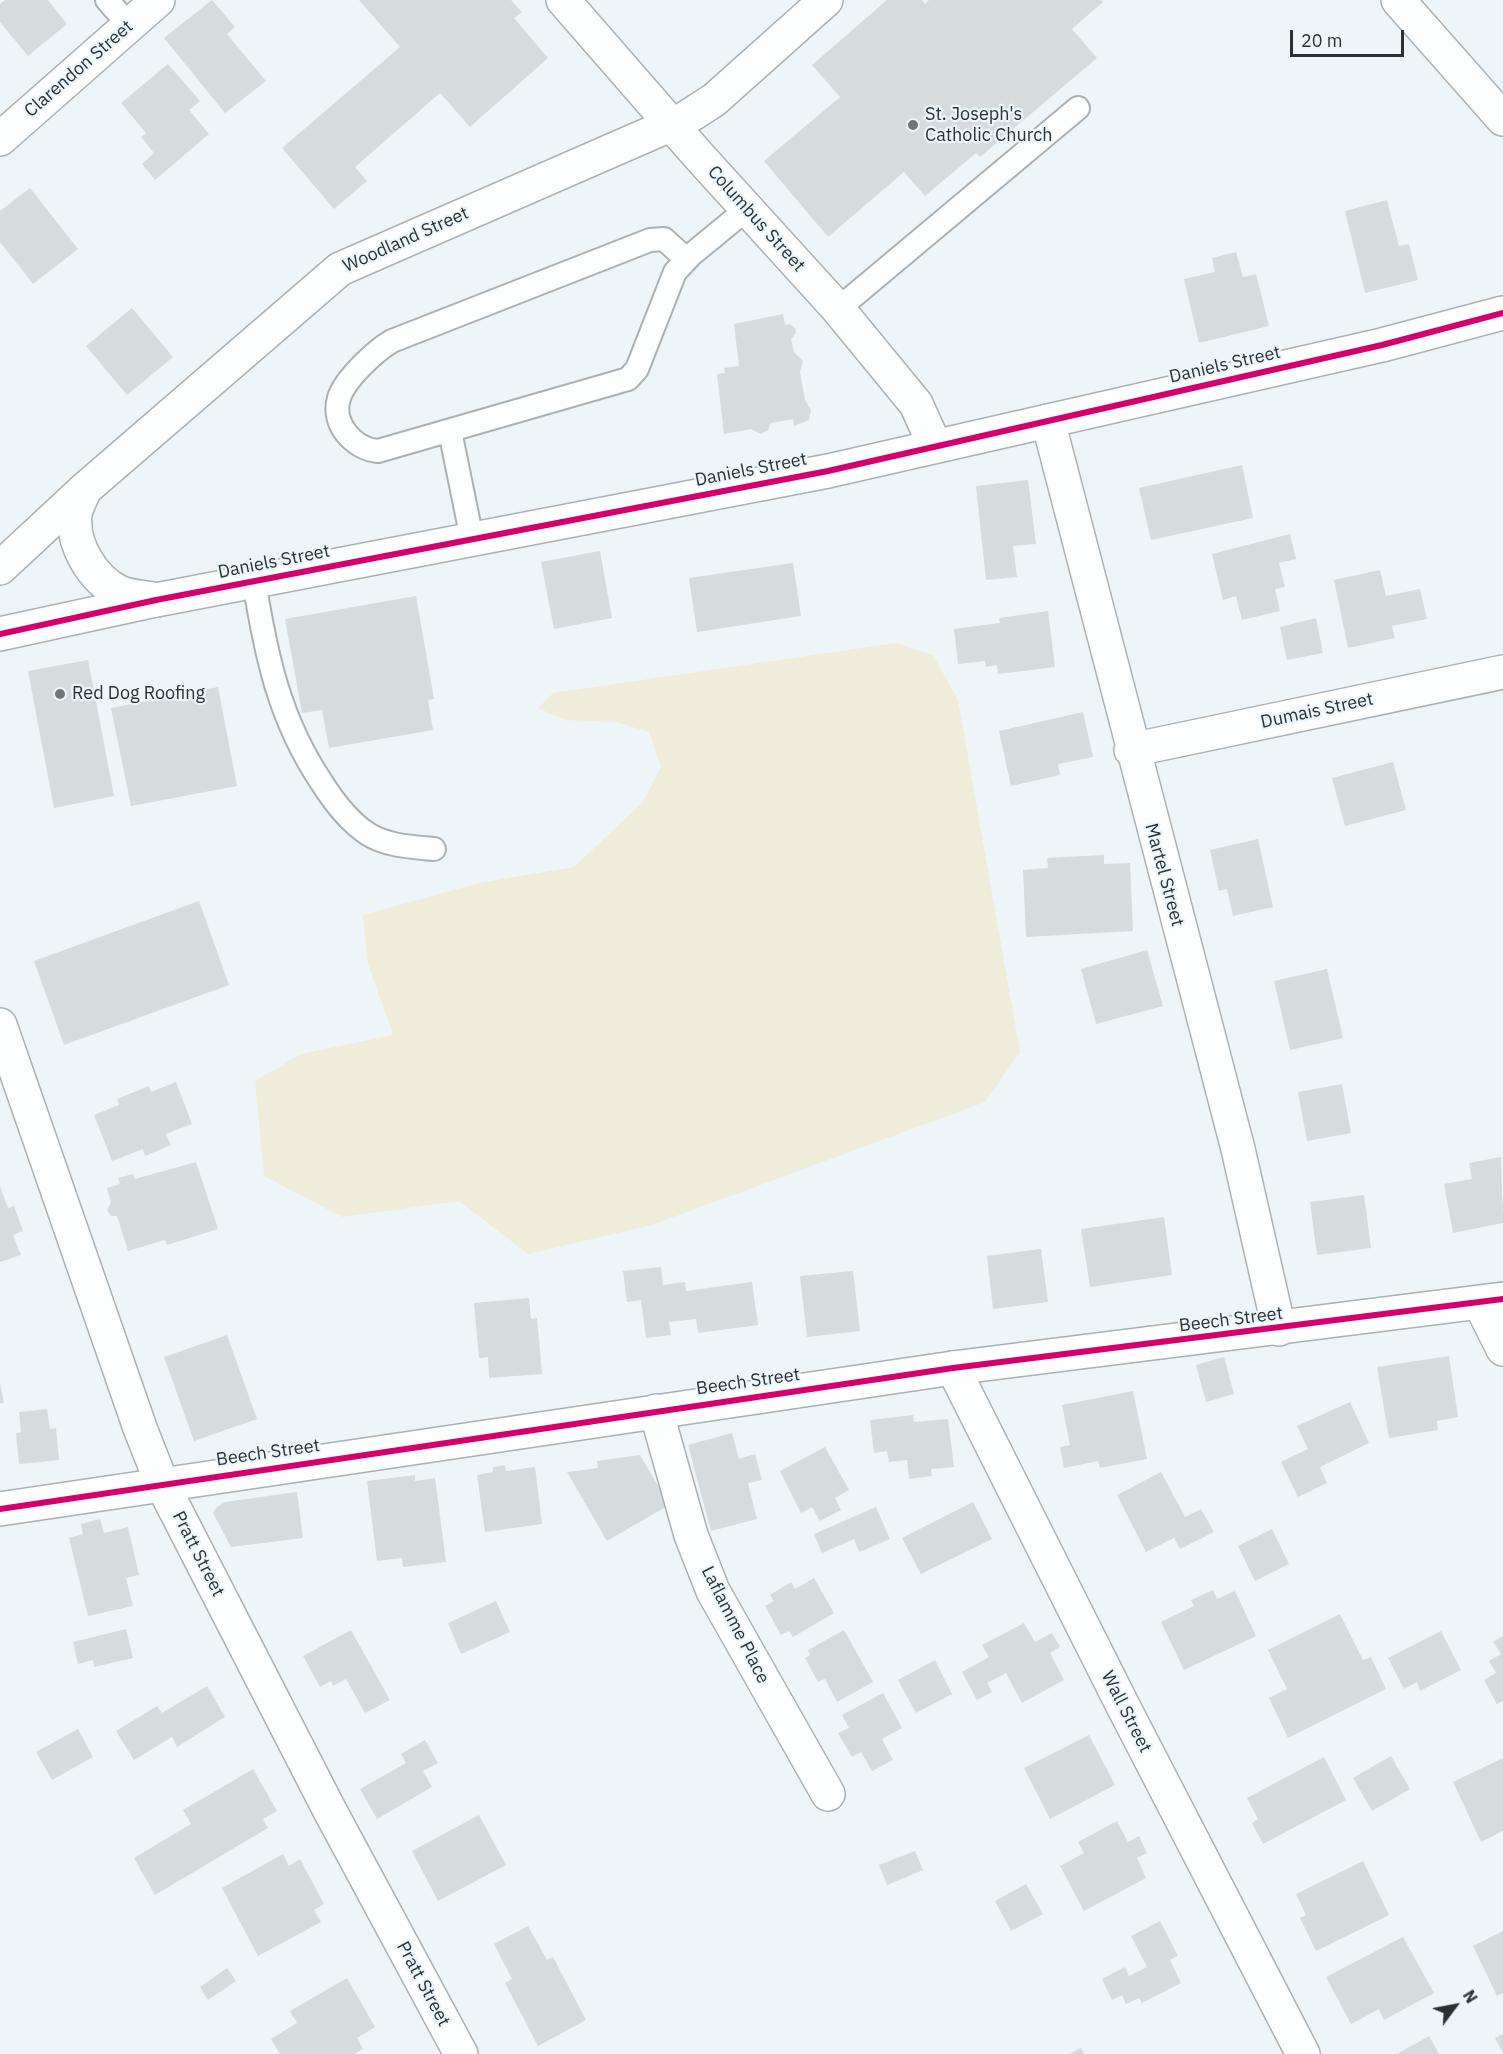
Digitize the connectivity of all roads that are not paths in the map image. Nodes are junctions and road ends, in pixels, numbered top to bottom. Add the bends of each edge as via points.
1 (107, 0) edge
2 (159, 0) edge
3 (826, 0) edge
4 (1398, 0) edge
5 (567, 1) edge
6 (129, 25) junction
7 (1078, 108) dead end
8 (1503, 119) edge
9 (672, 124) junction
10 (0, 139) edge
11 (747, 209) junction
12 (686, 259) junction
13 (838, 309) junction
14 (1503, 313) edge
15 (1048, 421) junction
16 (450, 431) junction
17 (935, 447) junction
18 (86, 489) junction
19 (472, 539) junction
20 (0, 568) edge
21 (254, 580) junction
22 (156, 600) junction
23 (0, 634) edge
24 (1503, 672) edge
25 (1131, 750) junction
26 (434, 849) dead end
27 (0, 1025) edge
28 (1492, 1301) edge
29 (1279, 1329) junction
30 (1503, 1349) edge
31 (953, 1368) junction
32 (656, 1411) junction
33 (162, 1484) junction
34 (0, 1509) edge
35 (828, 1794) dead end
36 (461, 2054) edge
37 (1303, 2054) edge

1 - 6 lane
2 - 6 street, Clarendon Street
3 - 9 street, Woodland Street via 714,100
4 - 8 street
5 - 9 street, Columbus Street
6 - 10 street, Clarendon Street
7 - 13 lane
9 - 11 street, Columbus Street
9 - 18 street, Woodland Street via 340,268
11 - 12 lane
11 - 13 street, Columbus Street
12 - 16 lane via 675,272 637,369 628,379
12 - 16 lane via 664,239 650,240 392,341 372,355 339,398 343,428 365,450 378,451
13 - 17 street, Columbus Street via 916,404
14 - 15 street, Daniels Street via 1382,345
15 - 17 street, Daniels Street
15 - 25 street, Martel Street
16 - 19 lane
17 - 19 street, Daniels Street
18 - 20 street, Woodland Street
18 - 22 street via 75,513 75,537 86,559 103,580 120,592
19 - 21 street, Daniels Street
21 - 22 street, Daniels Street
21 - 26 lane via 266,654 280,700 294,736 331,797 368,834 395,845
22 - 23 street, Daniels Street
24 - 25 street, Dumais Street
25 - 29 street, Martel Street via 1238,1149
27 - 33 street, Pratt Street
28 - 29 street, Beech Street
28 - 30 street
29 - 31 street, Beech Street
31 - 32 street, Beech Street
31 - 37 street, Wall Street
32 - 33 street, Beech Street
32 - 35 street, Laflamme Place via 691,1535 713,1591
33 - 34 street, Beech Street
33 - 36 street, Pratt Street via 329,1809

